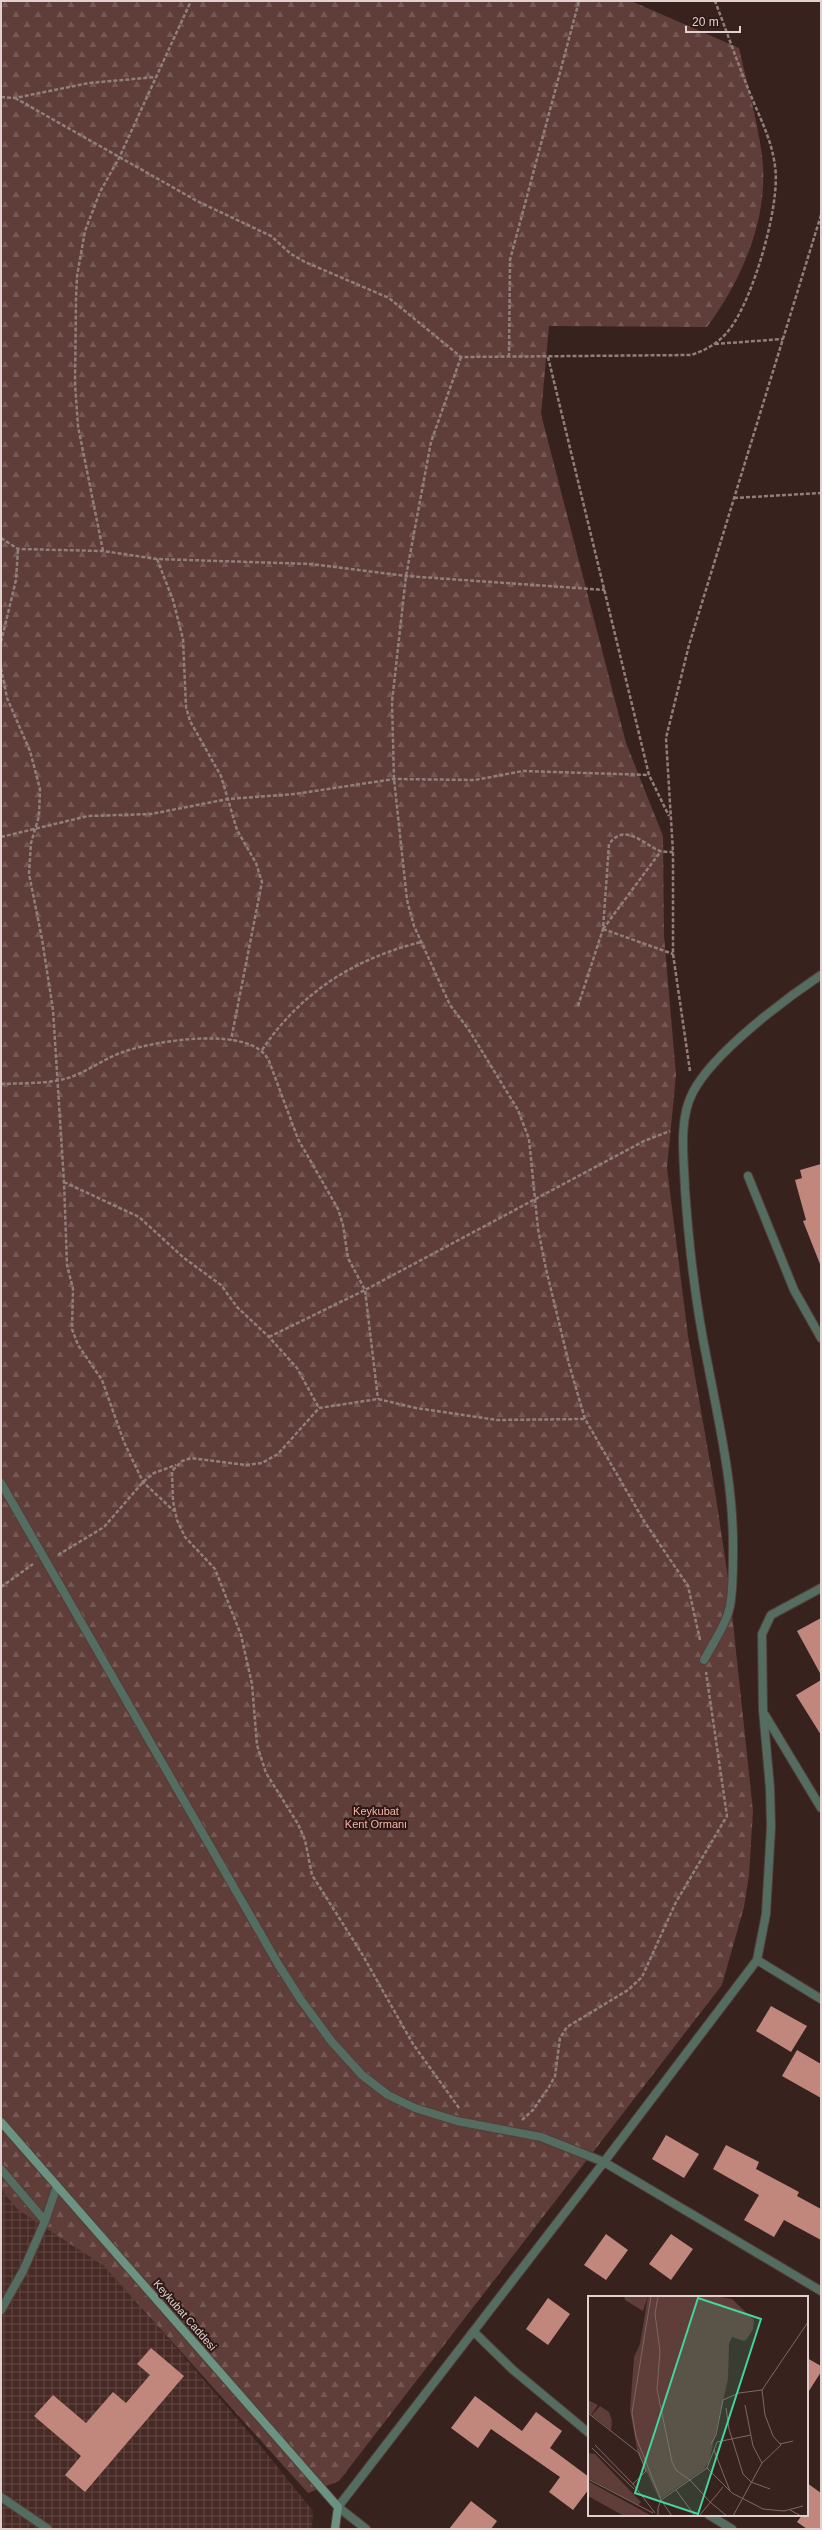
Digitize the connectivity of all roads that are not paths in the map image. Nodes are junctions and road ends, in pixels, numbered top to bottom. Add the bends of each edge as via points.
1 (821, 975) edge
2 (748, 1176) dead end
3 (821, 1338) edge
4 (1, 1483) edge
5 (821, 1588) edge
6 (704, 1660) road end
7 (763, 1710) junction
8 (821, 1808) edge
9 (757, 1960) junction
10 (821, 1999) edge
11 (1, 2122) edge
12 (604, 2162) junction
13 (1, 2168) edge
14 (57, 2186) junction
15 (45, 2221) junction
16 (821, 2291) edge
17 (1, 2310) edge
18 (474, 2332) junction
19 (588, 2432) edge
20 (1, 2497) edge
21 (338, 2507) junction
22 (711, 2516) edge
23 (48, 2529) edge
24 (335, 2529) edge
25 (366, 2529) edge
26 (732, 2529) edge

1 - 6 street via 772,1011 710,1069 693,1092 684,1126 684,1170 690,1252 708,1366 728,1463 734,1534 730,1605 724,1623
2 - 3 street via 794,1290
4 - 12 street via 278,1964 316,2022 346,2059 374,2086 415,2108 470,2124 541,2137
5 - 7 street via 776,1611 764,1626
7 - 8 street
7 - 9 street via 770,1788 770,1856 766,1914
9 - 10 street
9 - 12 street
11 - 14 street, Keykubat Caddesi
12 - 16 street
12 - 18 street
13 - 15 street
14 - 15 street
14 - 21 street, Keykubat Caddesi
15 - 17 street via 23,2271
18 - 19 street via 513,2370
18 - 21 street
20 - 23 street
21 - 24 street
21 - 25 street
22 - 26 street

